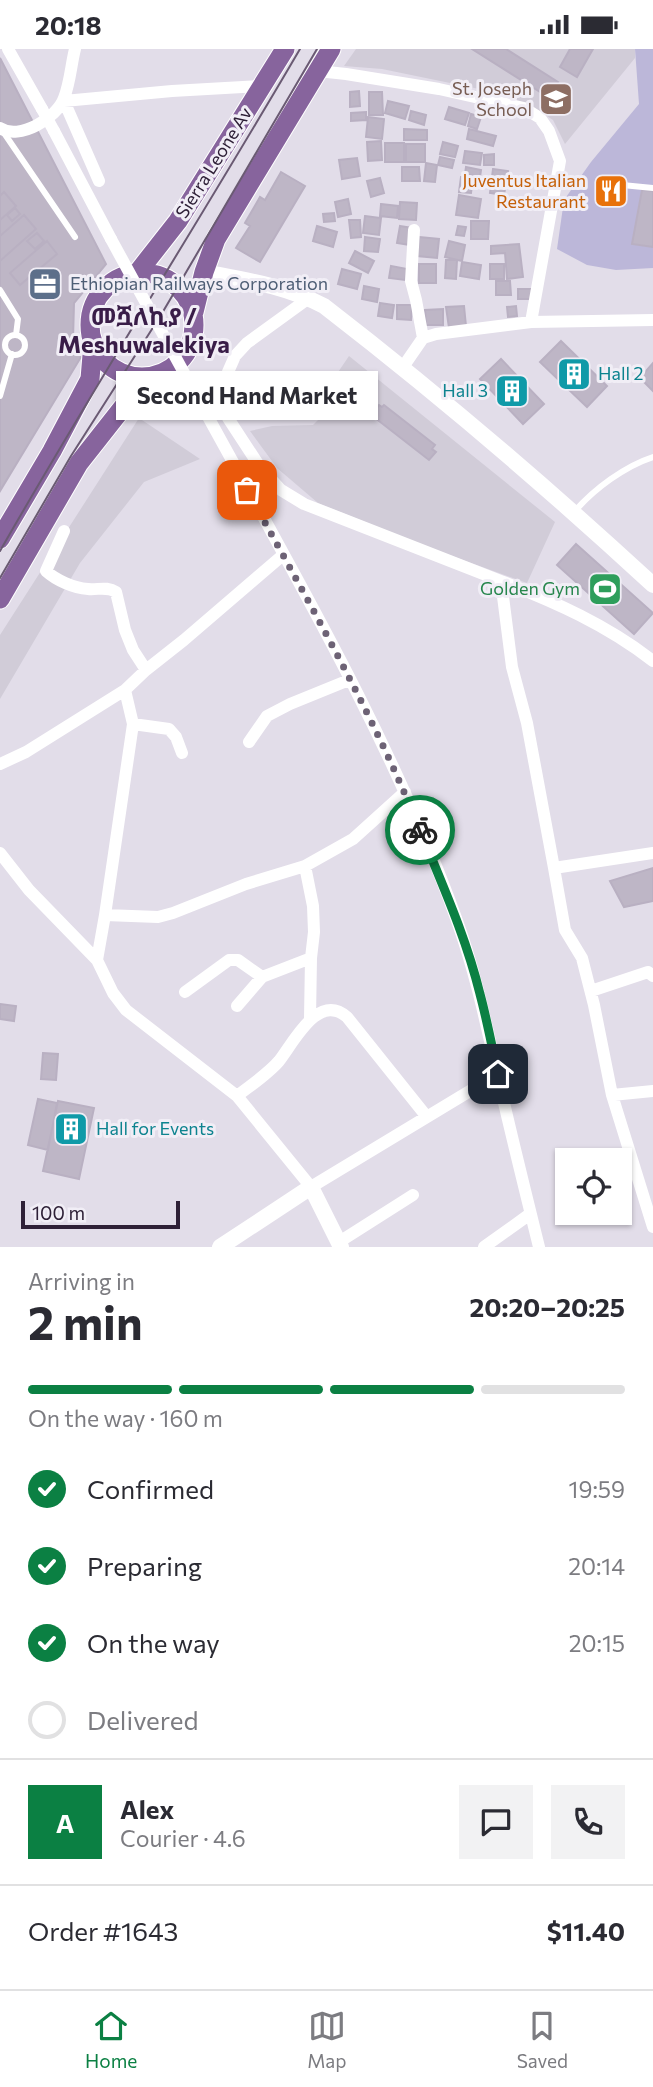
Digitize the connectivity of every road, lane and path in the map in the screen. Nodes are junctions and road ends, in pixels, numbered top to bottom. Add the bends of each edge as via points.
1 (8, 49) edge
2 (75, 49) edge
3 (285, 49) edge
4 (331, 49) edge
5 (318, 71) junction
6 (262, 86) junction
7 (64, 101) junction
8 (2, 130) edge
9 (99, 181) dead end
10 (612, 184) dead end
11 (653, 188) edge
12 (414, 230) dead end
13 (75, 237) dead end
14 (138, 272) junction
15 (205, 272) junction
16 (0, 290) edge
17 (309, 298) junction
18 (194, 312) junction
19 (653, 320) edge
20 (531, 322) junction
21 (0, 332) edge
22 (16, 335) junction
23 (423, 338) junction
24 (93, 343) junction
25 (4, 346) edge
26 (12, 354) junction
27 (403, 367) junction
28 (146, 378) junction
29 (0, 396) edge
30 (653, 457) edge
31 (574, 512) junction
32 (64, 531) dead end
33 (0, 539) edge
34 (283, 555) junction
35 (501, 581) junction
36 (653, 585) edge
37 (0, 599) edge
38 (653, 661) edge
39 (146, 670) junction
40 (349, 680) junction
41 (125, 690) junction
42 (133, 723) junction
43 (249, 742) dead end
44 (182, 753) dead end
45 (0, 764) edge
46 (405, 792) junction
47 (0, 853) edge
48 (653, 853) edge
49 (305, 866) junction
50 (554, 868) junction
51 (105, 915) junction
52 (311, 958) junction
53 (97, 960) junction
54 (653, 976) edge
55 (261, 977) junction
56 (591, 991) junction
57 (185, 992) dead end
58 (237, 1006) dead end
59 (310, 1018) junction
60 (498, 1074) junction
61 (653, 1091) edge
62 (612, 1095) junction
63 (237, 1096) junction
64 (428, 1117) junction
65 (311, 1187) junction
66 (413, 1195) dead end
67 (530, 1214) junction
68 (653, 1227) edge
69 (340, 1245) edge
70 (220, 1247) edge
71 (484, 1247) edge
72 (538, 1247) edge

1 - 34 street, bridge
2 - 7 street
3 - 6 main road, Sierra Leone Av
4 - 5 main road
5 - 15 main road via 216,239
5 - 20 street via 439,89 524,108 540,118 561,161
6 - 7 street
6 - 14 main road, Sierra Leone Av via 178,221
7 - 8 street via 27,130 16,134
7 - 9 street
8 - 13 lane
10 - 11 lane
12 - 23 street via 411,281
14 - 18 main road via 173,282
14 - 24 main road via 119,277 103,289 89,324
15 - 17 street
15 - 18 main road
16 - 22 lane via 18,319
17 - 27 street
17 - 35 street via 247,343 228,372 228,418 260,467 304,504
18 - 28 main road via 194,335 185,356 168,371
19 - 20 street
20 - 23 street
21 - 25 lane
22 - 25 lane
22 - 26 lane via 24,346 21,353
23 - 27 street
24 - 28 main road via 114,369
24 - 33 main road via 90,379
25 - 26 lane
26 - 29 lane
27 - 31 street
28 - 37 main road via 79,463
30 - 31 lane via 625,470
31 - 36 street
32 - 39 street via 46,571 74,586 116,592 133,650
34 - 39 street
34 - 40 street
35 - 38 street via 598,624
35 - 50 street via 512,667
39 - 41 street
40 - 43 street via 267,716
40 - 46 street
41 - 42 street
41 - 45 street
42 - 44 street via 169,729
42 - 51 street
46 - 49 street via 353,839
46 - 60 street via 456,917 480,993
47 - 53 street
48 - 50 street
49 - 51 street via 165,915
49 - 52 street via 313,906
50 - 56 street via 565,930 582,958
51 - 53 street
52 - 55 street
52 - 59 street
53 - 63 street via 126,1010
54 - 56 street via 648,972
55 - 57 street via 233,959
55 - 58 street
56 - 62 street
59 - 63 street via 279,1061
59 - 64 street via 331,1010 341,1012
60 - 64 street
60 - 67 street
61 - 62 street
62 - 68 street
63 - 65 street
64 - 65 street
65 - 69 street
65 - 70 street
66 - 69 street
67 - 71 street
67 - 72 street

